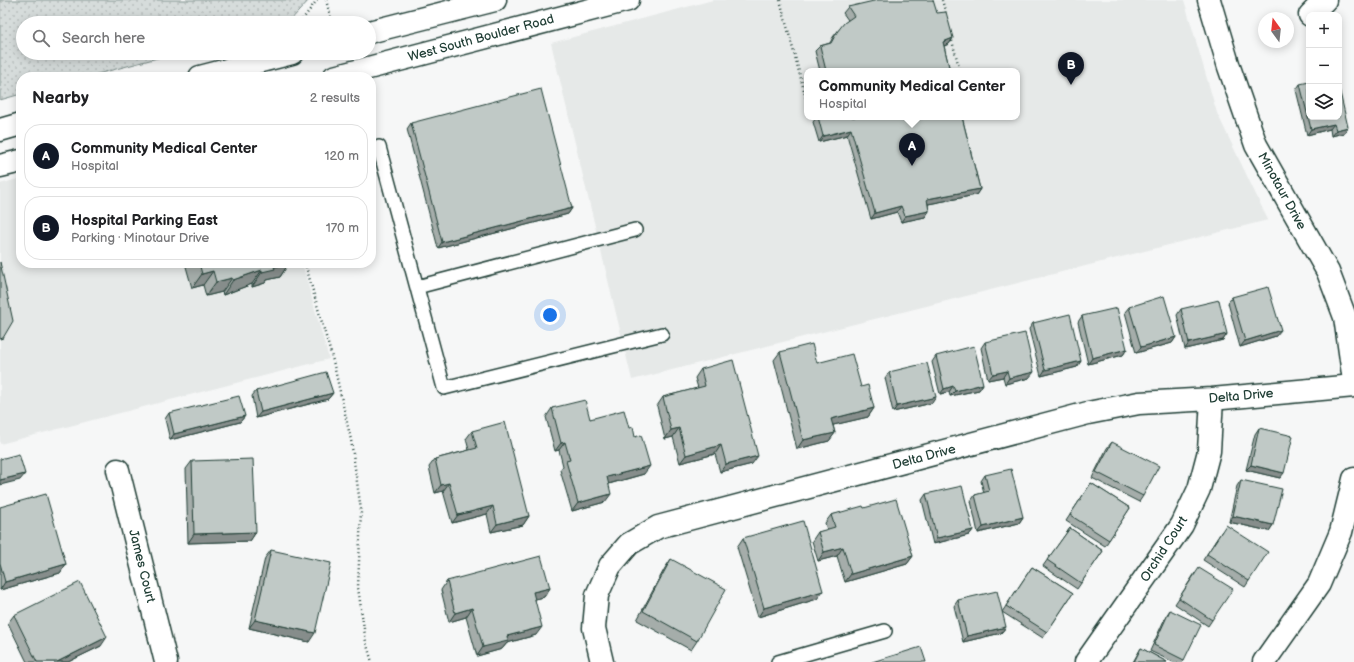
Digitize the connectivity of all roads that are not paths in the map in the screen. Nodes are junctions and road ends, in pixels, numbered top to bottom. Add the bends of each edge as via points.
1 (495, 0) edge
2 (628, 0) edge
3 (1209, 0) edge
4 (1326, 0) edge
5 (1313, 12) edge
6 (376, 30) edge
7 (265, 60) edge
8 (219, 72) edge
9 (353, 72) edge
10 (16, 125) edge
11 (0, 130) edge
12 (379, 147) dead end
13 (16, 161) edge
14 (0, 166) edge
15 (635, 230) dead end
16 (417, 287) junction
17 (662, 334) dead end
18 (1354, 381) edge
19 (1354, 386) edge
20 (1212, 399) junction
21 (118, 470) dead end
22 (1354, 479) edge
23 (885, 631) dead end
24 (786, 661) edge
25 (166, 662) edge
26 (602, 662) edge
27 (1086, 662) edge
28 (1264, 662) edge

1 - 6 street
2 - 9 street, West South Boulder Road
3 - 18 street, Minotaur Drive via 1256,145 1328,272 1345,317
4 - 5 street
7 - 8 street
10 - 11 street
12 - 16 lane
13 - 14 street
15 - 16 lane
16 - 17 lane via 444,388
19 - 20 street, Delta Drive
20 - 26 street, Delta Drive via 1139,402 1088,413 658,527 628,544 610,566 597,595 594,628
20 - 27 street, Orchid Court via 1209,451 1199,489 1182,524
21 - 25 street, James Court
22 - 28 street via 1341,532 1319,584
23 - 24 lane

